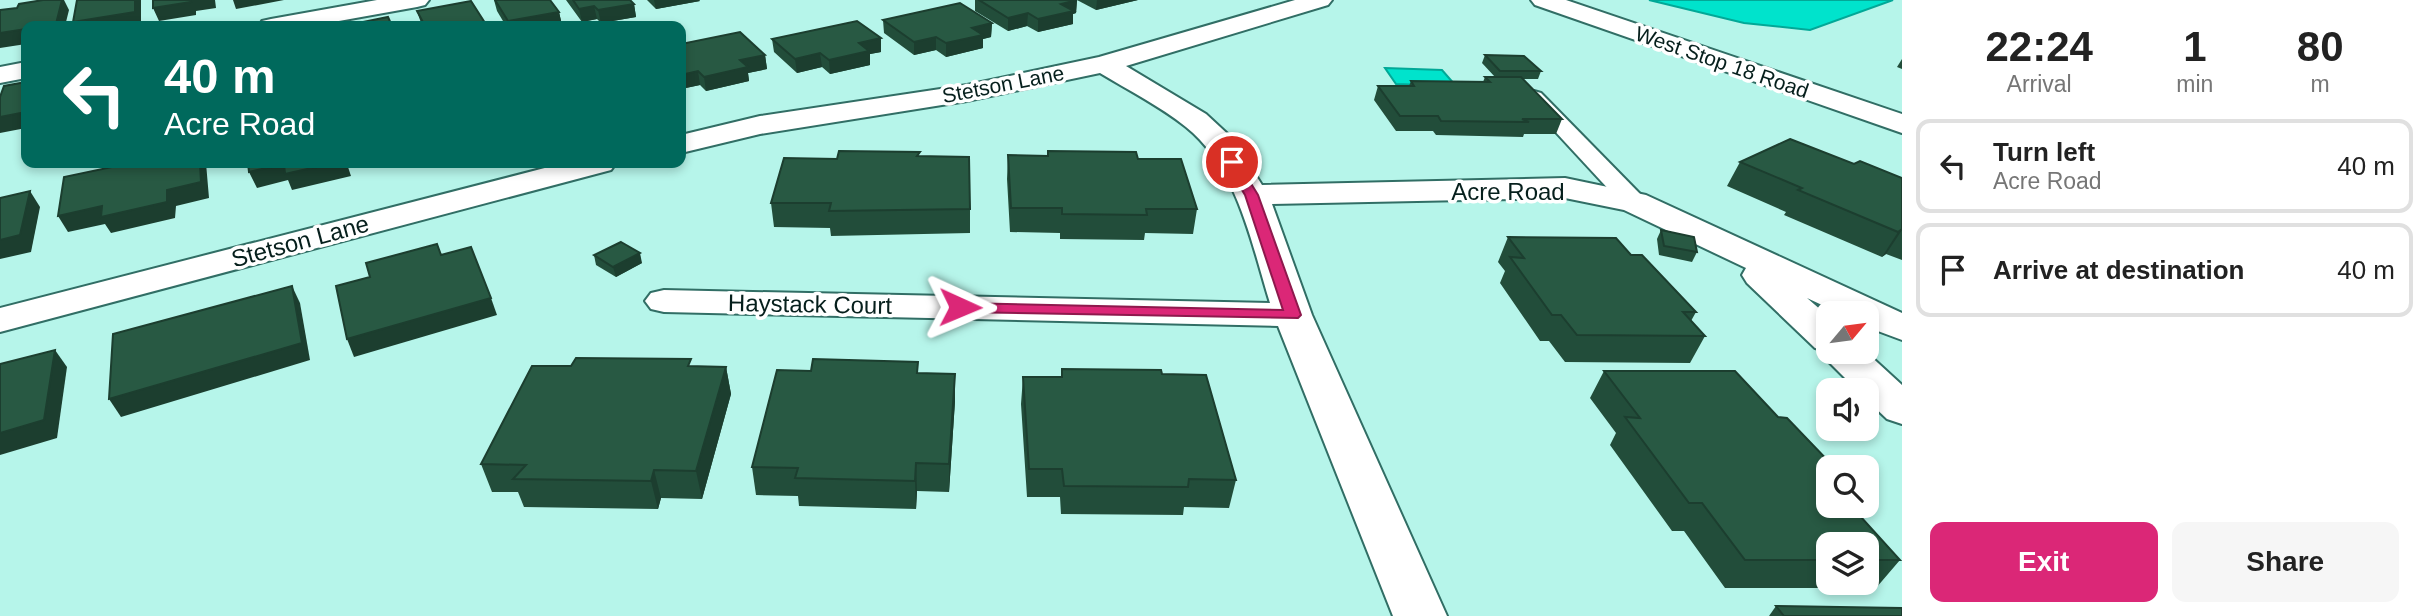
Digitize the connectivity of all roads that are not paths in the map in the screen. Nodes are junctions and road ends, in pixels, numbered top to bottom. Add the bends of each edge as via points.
1 (417, 0) edge
2 (1320, 0) edge
3 (1543, 0) edge
4 (299, 21) edge
5 (1104, 64) junction
6 (21, 71) edge
7 (0, 75) edge
8 (1522, 84) edge
9 (1902, 124) edge
10 (686, 143) edge
11 (581, 168) edge
12 (1252, 195) junction
13 (1634, 202) junction
14 (1736, 251) junction
15 (664, 301) dead end
16 (1293, 315) junction
17 (0, 320) edge
18 (1816, 328) edge
19 (1902, 328) edge
20 (1855, 364) edge
21 (1902, 409) edge
22 (1420, 616) edge

1 - 4 street
2 - 5 street, Stetson Lane
3 - 9 street, West Stop 18 Road
5 - 10 street, Stetson Lane via 967,93 760,125
5 - 12 street via 1196,120 1222,145
6 - 7 street
8 - 13 lane
11 - 17 street, Stetson Lane
12 - 13 street, Acre Road via 1565,188
12 - 16 street
13 - 14 street, Acre Road
14 - 18 street
14 - 19 street, Acre Road
15 - 16 street, Haystack Court
16 - 22 street
20 - 21 street

